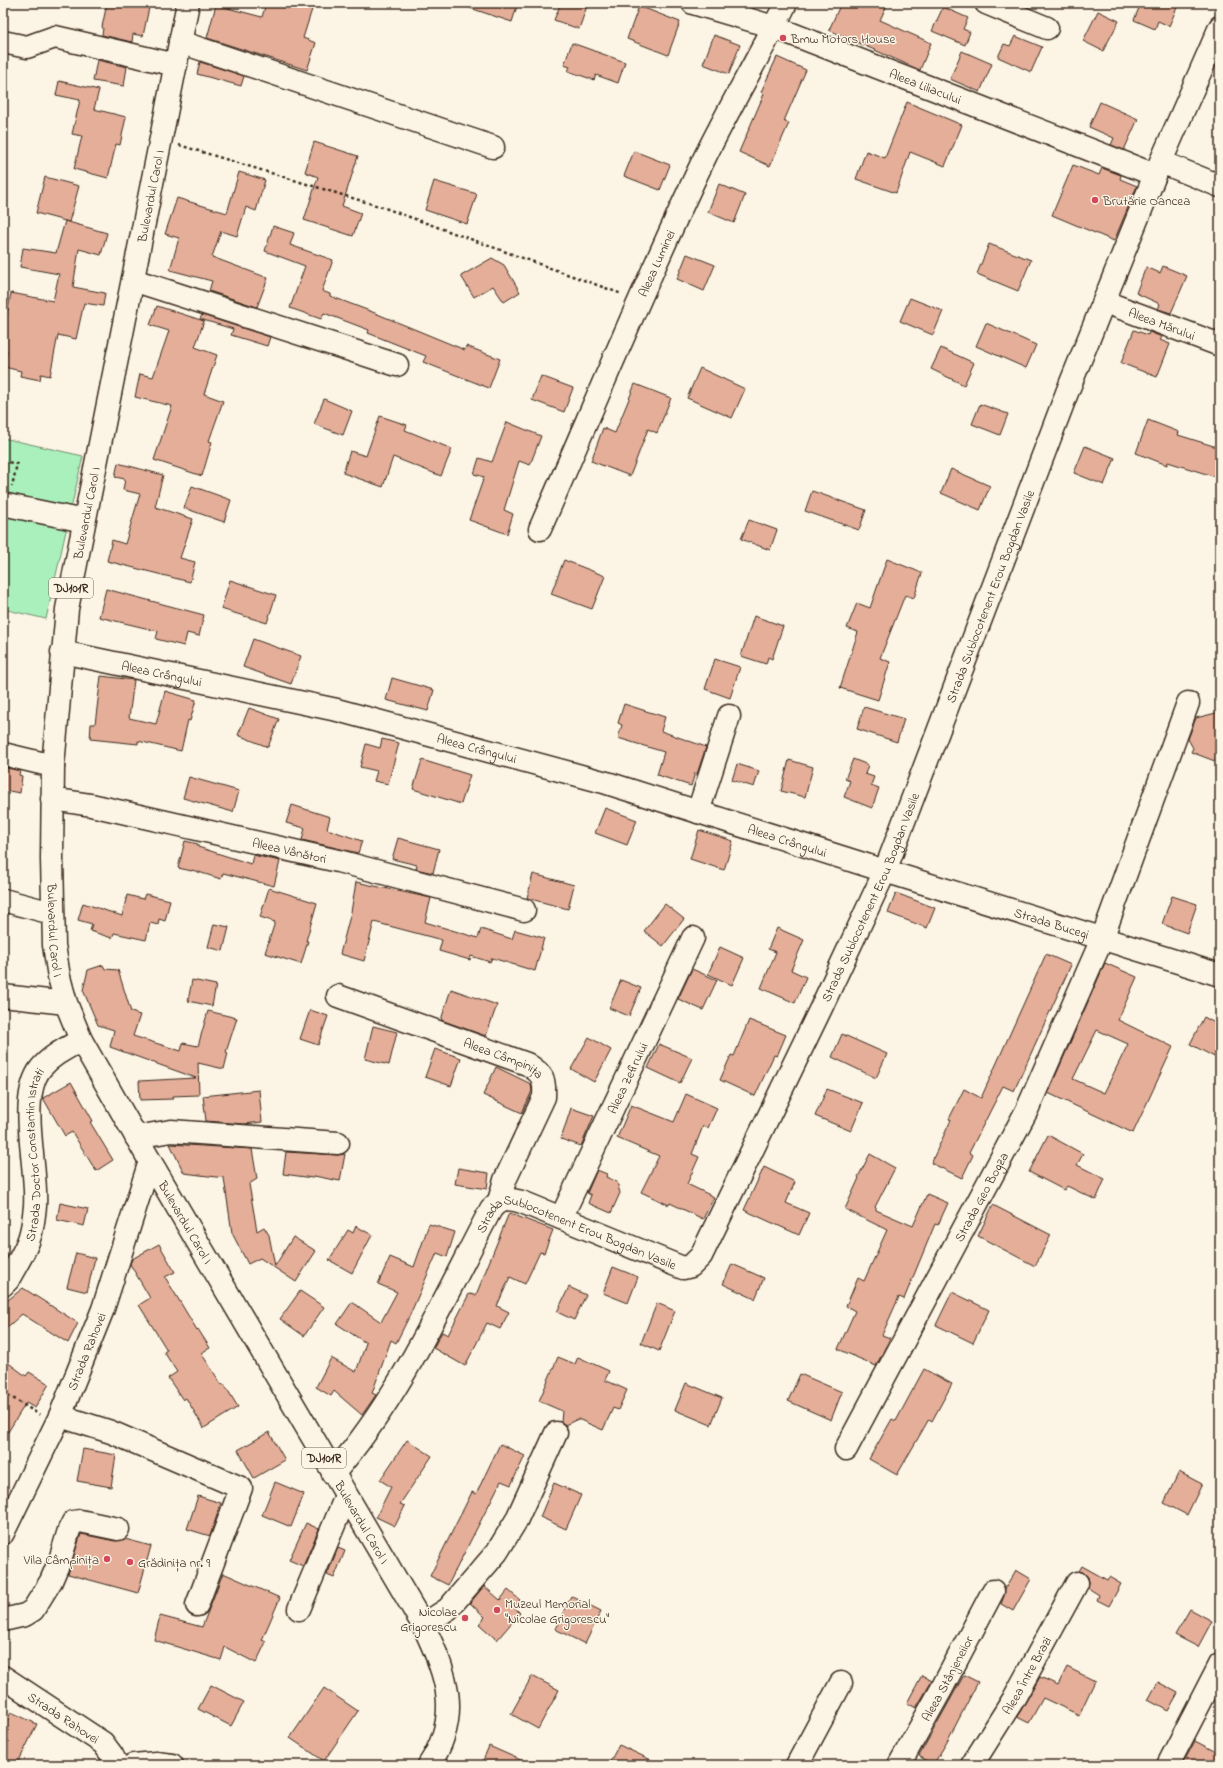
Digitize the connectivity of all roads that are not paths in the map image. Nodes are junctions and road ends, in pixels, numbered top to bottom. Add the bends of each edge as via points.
1 (188, 3) edge
2 (693, 3) edge
3 (786, 3) edge
4 (986, 3) edge
5 (774, 27) junction
6 (1047, 28) dead end
7 (1219, 31) edge
8 (3, 42) edge
9 (180, 42) junction
10 (176, 65) junction
11 (493, 147) dead end
12 (1158, 168) junction
13 (1220, 186) edge
14 (133, 280) junction
15 (1105, 302) junction
16 (1220, 345) edge
17 (397, 365) dead end
18 (7, 505) road end
19 (84, 521) junction
20 (540, 530) dead end
21 (62, 652) junction
22 (1188, 703) dead end
23 (729, 716) dead end
24 (3, 754) edge
25 (53, 766) junction
26 (52, 799) junction
27 (698, 812) junction
28 (885, 871) junction
29 (3, 900) edge
30 (524, 910) dead end
31 (52, 913) junction
32 (693, 938) dead end
33 (1102, 938) junction
34 (1220, 973) edge
35 (3, 996) edge
36 (338, 996) dead end
37 (66, 1003) junction
38 (81, 1040) junction
39 (136, 1137) junction
40 (338, 1142) dead end
41 (150, 1161) junction
42 (499, 1200) junction
43 (561, 1218) junction
44 (3, 1285) edge
45 (58, 1421) junction
46 (556, 1434) dead end
47 (846, 1449) dead end
48 (333, 1474) junction
49 (346, 1496) junction
50 (118, 1529) dead end
51 (3, 1533) edge
52 (1077, 1583) dead end
53 (993, 1591) dead end
54 (197, 1605) dead end
55 (299, 1609) dead end
56 (3, 1620) edge
57 (423, 1625) junction
58 (1220, 1664) edge
59 (3, 1677) edge
60 (841, 1683) dead end
61 (117, 1765) edge
62 (133, 1765) edge
63 (172, 1765) edge
64 (429, 1765) edge
65 (797, 1765) edge
66 (899, 1765) edge
67 (972, 1765) edge
68 (1168, 1765) edge

1 - 9 street, Bulevardul Carol I / DJ101R
2 - 5 street, Aleea Liliacului
3 - 5 street, Aleea Luminei
4 - 6 street
5 - 12 street, Aleea Liliacului
5 - 20 street, Aleea Luminei via 706,156
7 - 12 street, Strada Sublocotenent Erou Bogdan Vasile
8 - 10 street via 27,47 55,38
9 - 10 street, Bulevardul Carol I / DJ101R
9 - 11 street
10 - 14 street, Bulevardul Carol I / DJ101R
12 - 13 street, Aleea Liliacului
12 - 15 street, Strada Sublocotenent Erou Bogdan Vasile
14 - 17 street
14 - 19 street, Bulevardul Carol I / DJ101R
15 - 16 street, Aleea Mărului
15 - 28 street, Strada Sublocotenent Erou Bogdan Vasile via 1066,397
18 - 19 street
19 - 21 street, Bulevardul Carol I / DJ101R via 67,609
21 - 25 street, Bulevardul Carol I / DJ101R
21 - 27 street, Aleea Crângului via 336,710 607,783
22 - 33 street, Strada Geo Bogza
23 - 27 street
24 - 25 street
25 - 26 street, Bulevardul Carol I / DJ101R
26 - 30 street, Aleea Vânători via 91,805 338,861
26 - 31 street, Bulevardul Carol I / DJ101R
27 - 28 street, Aleea Crângului
28 - 33 street, Strada Bucegi
28 - 43 street, Strada Sublocotenent Erou Bogdan Vasile via 696,1262 683,1268 675,1266
29 - 31 street
31 - 37 street, Bulevardul Carol I / DJ101R via 54,945
32 - 43 street, Aleea Zefirului
33 - 34 street, Strada Bucegi
33 - 47 street, Strada Geo Bogza via 1023,1116
35 - 37 street
36 - 42 street, Aleea Câmpinița via 527,1064 540,1072 545,1083 544,1097 505,1180
37 - 38 street, Bulevardul Carol I / DJ101R
38 - 39 street, Bulevardul Carol I / DJ101R
38 - 44 street, Strada Doctor Constantin Istrati via 55,1055 41,1068 34,1081 29,1104 35,1205 30,1237
39 - 40 street via 171,1131
39 - 41 street, Bulevardul Carol I / DJ101R
41 - 45 street, Strada Rahovei via 103,1309
41 - 48 street, Bulevardul Carol I / DJ101R
42 - 43 street, Strada Sublocotenent Erou Bogdan Vasile via 522,1202
42 - 48 street, Strada Sublocotenent Erou Bogdan Vasile via 491,1209 400,1382 360,1441
45 - 51 street, Strada Rahovei
45 - 54 street via 111,1432 241,1488
46 - 57 street via 516,1521 497,1552 448,1608
48 - 49 street, Bulevardul Carol I / DJ101R
49 - 55 street
49 - 57 street, Bulevardul Carol I / DJ101R
50 - 56 street via 80,1521 73,1522 51,1581 33,1610 25,1615
52 - 67 street, Aleea Între Brazi via 1013,1700
53 - 66 street, Aleea Stânjeneilor
57 - 64 street, Bulevardul Carol I / DJ101R via 441,1665 448,1695 447,1725 436,1755
58 - 68 street
59 - 61 street, Strada Rahovei via 103,1743
60 - 65 street
62 - 63 street

